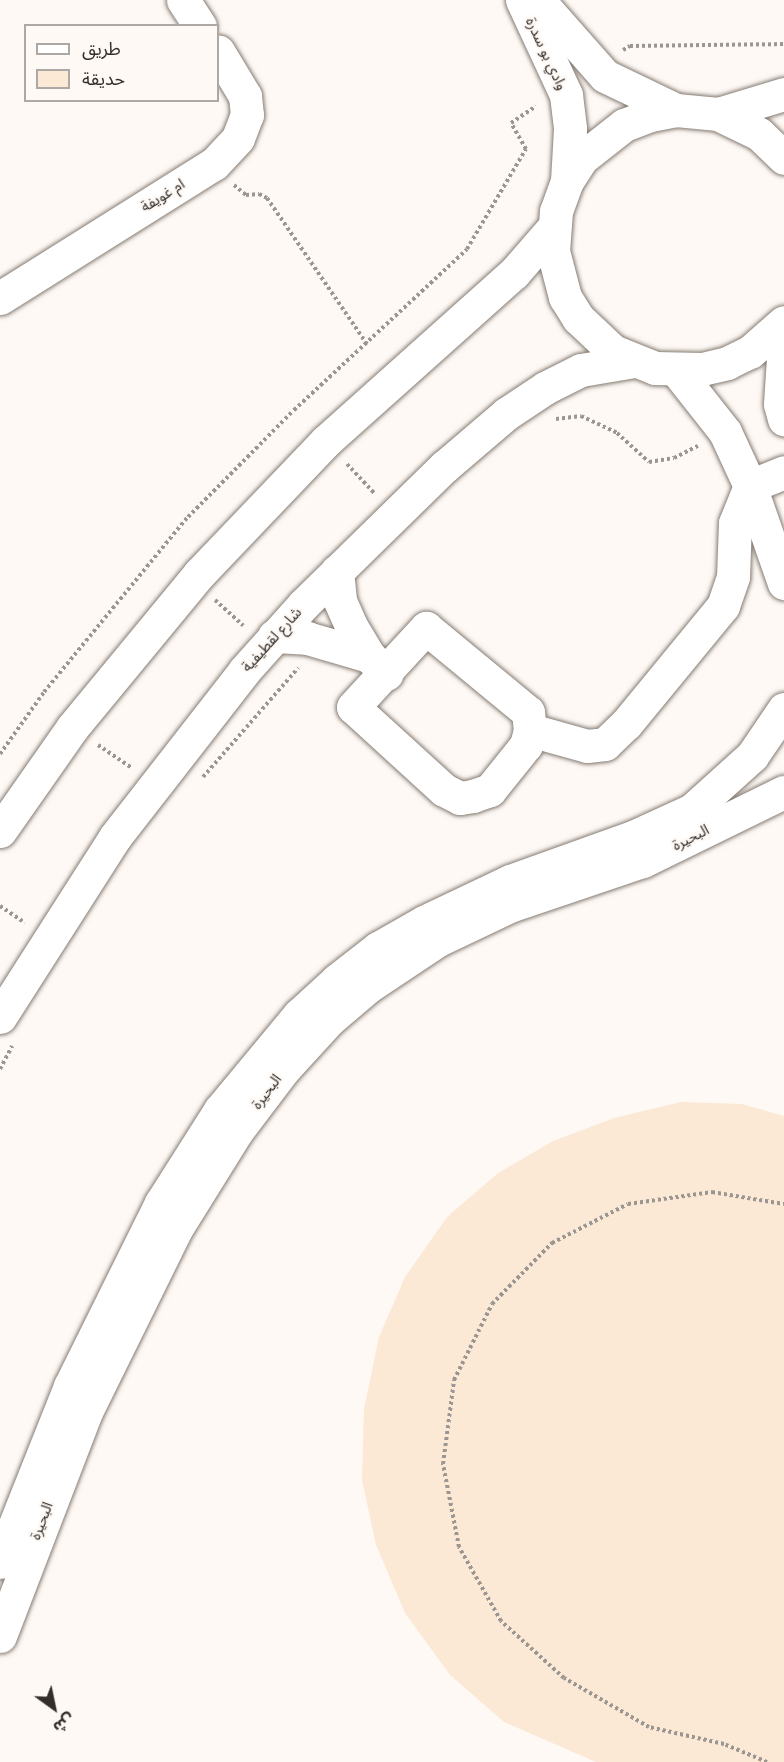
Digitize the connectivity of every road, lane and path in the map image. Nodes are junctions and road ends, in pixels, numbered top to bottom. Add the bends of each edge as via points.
1 (183, 0) edge
2 (522, 0) edge
3 (538, 0) edge
4 (199, 24) edge
5 (219, 53) edge
6 (784, 94) edge
7 (676, 110) junction
8 (718, 114) junction
9 (784, 158) edge
10 (214, 164) junction
11 (567, 181) junction
12 (554, 227) junction
13 (440, 277) dead end
14 (0, 298) edge
15 (784, 322) edge
16 (784, 342) edge
17 (367, 344) junction
18 (634, 361) junction
19 (677, 371) junction
20 (784, 419) edge
21 (551, 420) dead end
22 (725, 432) junction
23 (326, 441) junction
24 (784, 472) edge
25 (750, 486) junction
26 (393, 515) junction
27 (337, 571) junction
28 (193, 580) junction
29 (784, 583) edge
30 (307, 638) junction
31 (270, 641) junction
32 (378, 665) junction
33 (784, 709) edge
34 (72, 728) junction
35 (530, 730) junction
36 (0, 754) edge
37 (199, 780) dead end
38 (155, 784) junction
39 (784, 792) edge
40 (0, 831) edge
41 (482, 906) junction
42 (9, 1026) edge
43 (0, 1069) edge
44 (784, 1204) edge
45 (90, 1374) junction
46 (0, 1562) edge
47 (0, 1636) edge
48 (766, 1762) edge

1 - 4 street
2 - 11 street, وادي بو سدرة via 566,95 570,129
3 - 7 street, وادي بو سدرة via 605,76
5 - 10 street, ام غويفة via 245,96 247,115 238,138
6 - 8 street
7 - 8 street
7 - 11 street via 650,115 609,134 582,158
8 - 9 street via 759,134
10 - 14 street, ام غويفة
10 - 17 path via 246,195 267,198
11 - 12 street
12 - 18 street via 553,252 565,297 594,336
12 - 23 street via 514,273
13 - 17 path
15 - 19 street via 750,352 727,363
16 - 20 street via 780,404
17 - 36 path via 188,517 44,692
18 - 19 street
18 - 26 street, شارع لقطيفية via 581,370 545,388 472,443
19 - 22 street
21 - 22 path via 580,416 617,433 649,462 674,458
22 - 25 street
23 - 26 path
23 - 28 street
24 - 25 street
25 - 29 street
25 - 35 street via 735,523 733,577 723,606 626,724 605,744 587,746
26 - 27 street, شارع لقطيفية
27 - 31 street, شارع لقطيفية
27 - 32 street via 340,601
28 - 31 path
28 - 34 street
30 - 31 street
30 - 32 street
30 - 37 path via 298,671
31 - 38 street, شارع لقطيفية
32 - 35 street via 426,628 528,712
32 - 35 street via 353,707 444,790 460,798 490,790 526,745
33 - 41 street, البحيرة via 752,756 692,810
34 - 38 path
34 - 40 street
38 - 42 street, شارع لقطيفية via 58,921
39 - 41 street, البحيرة via 643,861
41 - 45 street, البحيرة via 346,1004 195,1171
42 - 43 path
44 - 48 path via 712,1192 628,1204 552,1243 492,1304 454,1380 443,1464 459,1547 501,1621 564,1678 649,1727 724,1744
45 - 46 street, البحيرة
45 - 47 street, البحيرة

